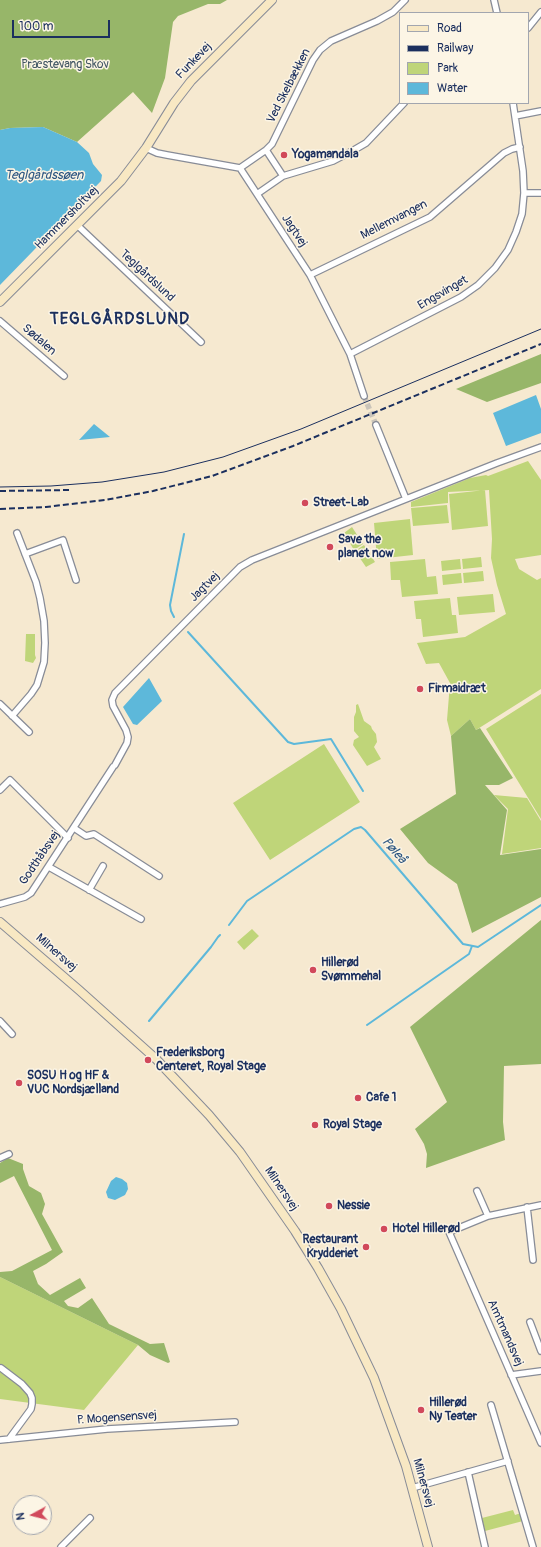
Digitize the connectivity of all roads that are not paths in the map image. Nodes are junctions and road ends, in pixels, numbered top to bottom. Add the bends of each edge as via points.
1 (272, 0) edge
2 (406, 0) edge
3 (494, 0) edge
4 (497, 12) edge
5 (541, 12) edge
6 (529, 27) edge
7 (403, 104) edge
8 (513, 104) edge
9 (541, 110) edge
10 (515, 116) junction
11 (520, 147) junction
12 (146, 148) junction
13 (266, 150) junction
14 (240, 168) junction
15 (284, 176) junction
16 (524, 193) junction
17 (541, 193) edge
18 (257, 194) junction
19 (77, 225) junction
20 (310, 275) junction
21 (0, 302) edge
22 (0, 321) edge
23 (201, 342) dead end
24 (350, 354) junction
25 (64, 376) dead end
26 (364, 396) tunnel mouth
27 (376, 425) tunnel mouth
28 (541, 447) edge
29 (406, 500) junction
30 (17, 533) dead end
31 (25, 554) junction
32 (76, 580) dead end
33 (0, 704) edge
34 (12, 716) junction
35 (29, 732) dead end
36 (114, 766) joint
37 (0, 790) edge
38 (74, 828) junction
39 (68, 838) junction
40 (102, 866) dead end
41 (49, 867) junction
42 (159, 876) dead end
43 (89, 890) junction
44 (0, 904) edge
45 (140, 919) dead end
46 (0, 922) edge
47 (0, 1021) edge
48 (12, 1034) dead end
49 (9, 1154) dead end
50 (0, 1158) edge
51 (477, 1191) dead end
52 (541, 1205) edge
53 (527, 1207) junction
54 (488, 1216) junction
55 (533, 1260) dead end
56 (530, 1322) dead end
57 (541, 1350) edge
58 (1, 1368) dead end
59 (541, 1371) edge
60 (512, 1375) junction
61 (491, 1405) dead end
62 (235, 1422) dead end
63 (10, 1439) junction
64 (0, 1440) edge
65 (541, 1443) edge
66 (508, 1460) junction
67 (468, 1472) junction
68 (412, 1488) junction
69 (90, 1518) dead end
70 (61, 1547) edge
71 (428, 1547) edge
72 (485, 1547) edge
73 (533, 1547) edge

1 - 12 street, Funkevej via 191,80
2 - 13 street, Ved Skelbækken via 393,12 331,41 320,50 272,144
3 - 4 street
5 - 6 street
7 - 15 street via 366,143 333,160
8 - 10 street, Engsvinget
9 - 10 street
10 - 11 street, Engsvinget
11 - 16 street, Engsvinget
11 - 20 street, Mellemvangen via 504,153 430,217
12 - 14 street via 157,153
12 - 19 street, Hammersholtvej via 121,181
13 - 14 street, Ved Skelbækken
13 - 15 street
14 - 18 street, Jagtvej
15 - 18 street
16 - 17 street
16 - 24 street, Engsvinget via 522,214 508,250 478,285 461,297
18 - 20 street, Jagtvej
19 - 21 street, Hammersholtvej
19 - 23 street, Teglgårdslund
20 - 24 street, Jagtvej
22 - 25 street, Sødalen
24 - 26 street, Jagtvej
27 - 29 street
28 - 29 street, Jagtvej
29 - 36 street, Jagtvej via 240,567 115,693 112,706 128,737
30 - 31 street
31 - 32 street via 63,540
31 - 34 street via 36,582 44,621 44,662 35,689
33 - 34 street
34 - 35 street
36 - 38 street, Godthåbsvej
37 - 39 street via 10,780
38 - 39 street, Godthåbsvej
38 - 42 street, Godthåbsvej via 86,836 94,834
39 - 41 street, Godthåbsvej
40 - 43 street
41 - 43 street
41 - 44 street, Godthåbsvej via 31,893
43 - 45 street
46 - 68 street, Milnersvej via 147,1050 209,1115 252,1169 305,1247 344,1315 374,1378
47 - 48 street
49 - 50 street
51 - 54 street
52 - 53 street
53 - 54 street
53 - 55 street
54 - 60 street, Amtmandsvej via 449,1232
56 - 57 street
58 - 63 street via 22,1384 32,1398 31,1409
59 - 60 street
60 - 65 street, Amtmandsvej
61 - 66 street
62 - 63 street, P. Mogensensvej via 107,1429
63 - 64 street, P. Mogensensvej
66 - 67 street
66 - 73 street
67 - 68 street
67 - 72 street
68 - 71 street, Milnersvej
69 - 70 street

